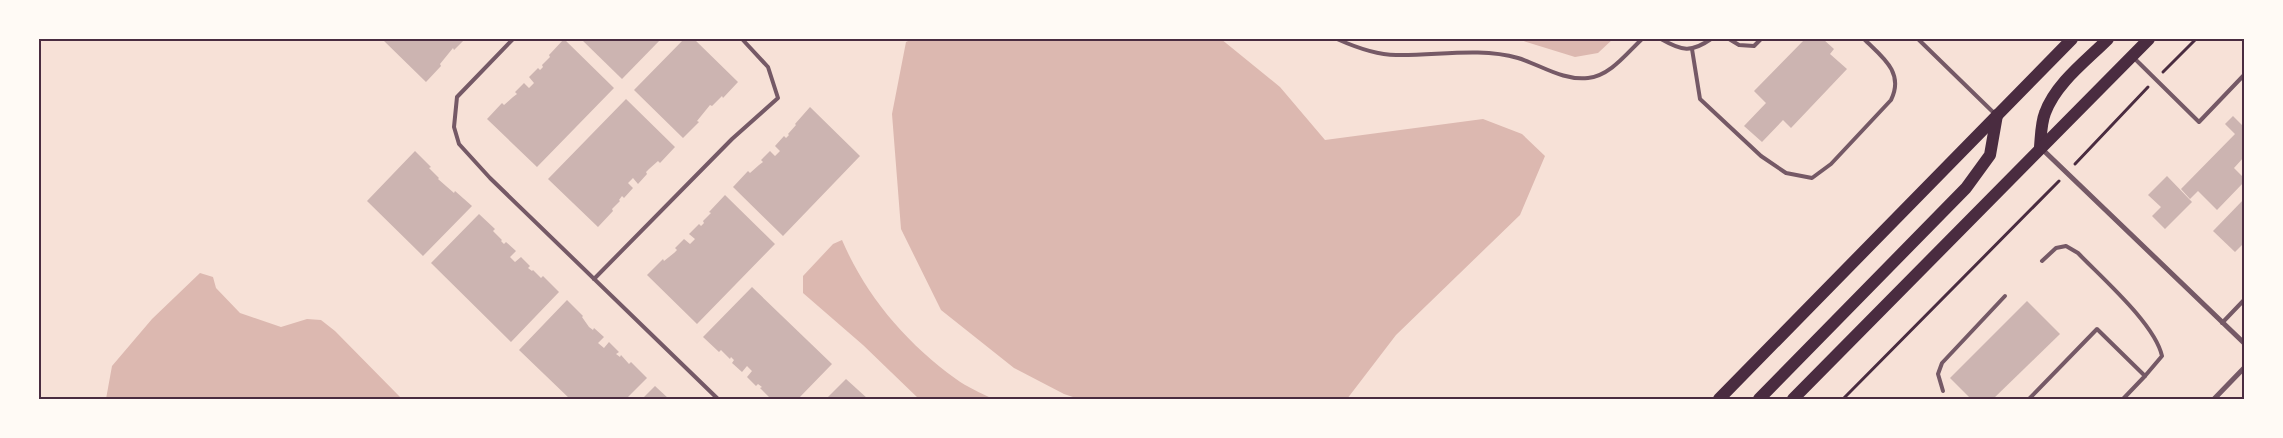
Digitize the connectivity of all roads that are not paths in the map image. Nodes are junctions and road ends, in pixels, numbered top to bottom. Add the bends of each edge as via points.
1 (513, 39) edge
2 (742, 39) edge
3 (1337, 39) edge
4 (1642, 39) edge
5 (1662, 39) edge
6 (1711, 39) edge
7 (1729, 39) edge
8 (1761, 39) edge
9 (1864, 39) edge
10 (1918, 39) edge
11 (2072, 39) edge
12 (2108, 39) edge
13 (2149, 39) edge
14 (1692, 50) junction
15 (2132, 56) junction
16 (2244, 76) edge
17 (1997, 115) junction
18 (2040, 147) junction
19 (2042, 261) dead end
20 (594, 279) junction
21 (2006, 296) dead end
22 (2244, 300) edge
23 (2222, 323) junction
24 (2244, 343) edge
25 (2244, 368) edge
26 (2145, 376) junction
27 (1943, 391) dead end
28 (718, 399) edge
29 (1719, 399) edge
30 (1759, 399) edge
31 (1793, 399) edge
32 (2030, 399) edge
33 (2122, 399) edge
34 (2214, 399) edge

1 - 20 lane via 457,97 454,127 459,144
2 - 20 lane via 768,67 778,98 732,139
3 - 4 lane via 1355,47 1394,55 1489,53 1517,58 1564,76 1588,78 1606,73
5 - 14 lane via 1678,48
6 - 14 lane
7 - 8 lane via 1739,45 1754,46
9 - 14 lane via 1890,65 1896,90 1891,100 1831,164 1812,178 1786,173 1760,156 1700,99
10 - 17 lane
11 - 17 main road
12 - 18 main road via 2050,100 2044,114
13 - 15 main road
15 - 16 lane via 2199,122
15 - 18 main road
17 - 29 main road
17 - 30 main road via 1990,155 1966,188
18 - 23 street
18 - 31 main road
19 - 26 lane via 2056,248 2066,246 2078,253 2149,328 2159,343 2162,356
20 - 28 lane
21 - 27 lane via 1942,363 1938,374
22 - 23 lane
23 - 24 street
25 - 34 street
26 - 32 lane via 2097,329
26 - 33 lane

